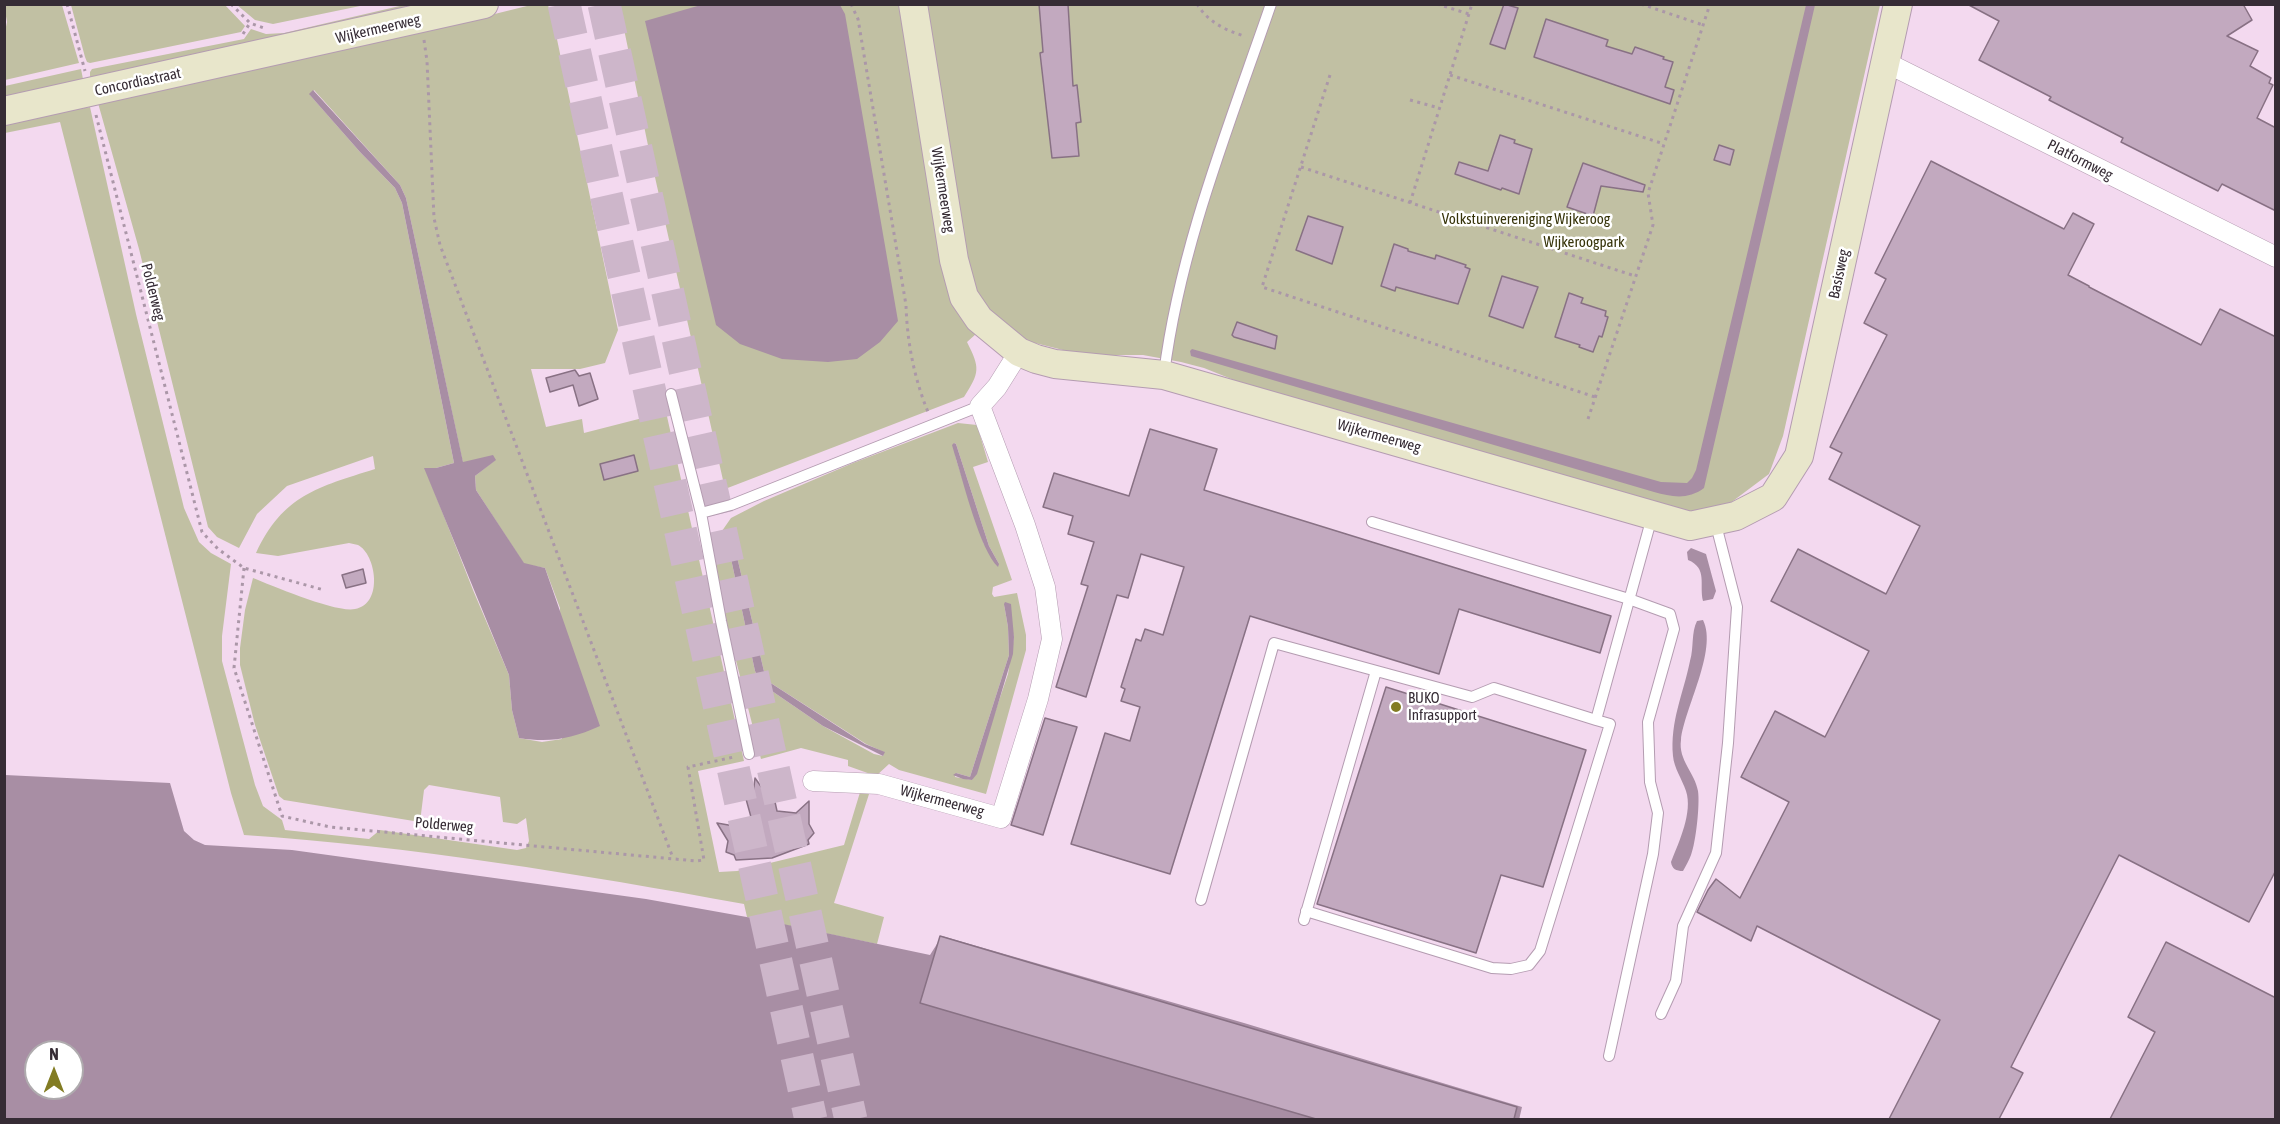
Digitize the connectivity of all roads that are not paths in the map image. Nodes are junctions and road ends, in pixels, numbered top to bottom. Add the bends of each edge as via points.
1 (484, 4) edge
2 (913, 4) edge
3 (1271, 4) edge
4 (1898, 4) edge
5 (273, 53) joint
6 (1885, 62) junction
7 (4, 111) edge
8 (2276, 257) edge
9 (1019, 352) junction
10 (1164, 375) junction
11 (671, 394) dead end
12 (980, 405) junction
13 (701, 513) junction
14 (1652, 515) junction
15 (1726, 518) junction
16 (1372, 522) dead end
17 (1629, 599) junction
18 (1376, 671) junction
19 (1596, 720) junction
20 (749, 754) road end
21 (813, 781) dead end
22 (1201, 900) dead end
23 (1661, 1014) dead end
24 (1609, 1056) dead end

1 - 5 street, Wijkermeerweg
2 - 9 street, Wijkermeerweg via 960,284 979,319
3 - 10 lane via 1192,236 1174,308
4 - 6 street, Basisweg
5 - 7 street, Concordiastraat
6 - 8 street, Platformweg
6 - 15 street, Basisweg via 1799,456 1773,496
9 - 10 street, Wijkermeerweg via 1055,364
9 - 12 street via 997,387
10 - 14 street, Wijkermeerweg
11 - 13 lane
12 - 13 lane via 731,505
12 - 21 street, Wijkermeerweg via 1045,587 1052,639 1001,818 879,784
13 - 20 lane
14 - 15 street, Wijkermeerweg via 1690,526
14 - 17 lane
15 - 23 lane via 1737,607 1716,853 1683,926 1676,981
16 - 17 lane
17 - 19 lane
17 - 24 lane via 1670,614 1674,629 1648,722 1650,782 1658,813 1653,854
18 - 19 lane via 1472,697 1494,688
18 - 19 lane via 1305,915 1492,968 1529,965 1540,951 1610,724
18 - 22 lane via 1274,643

